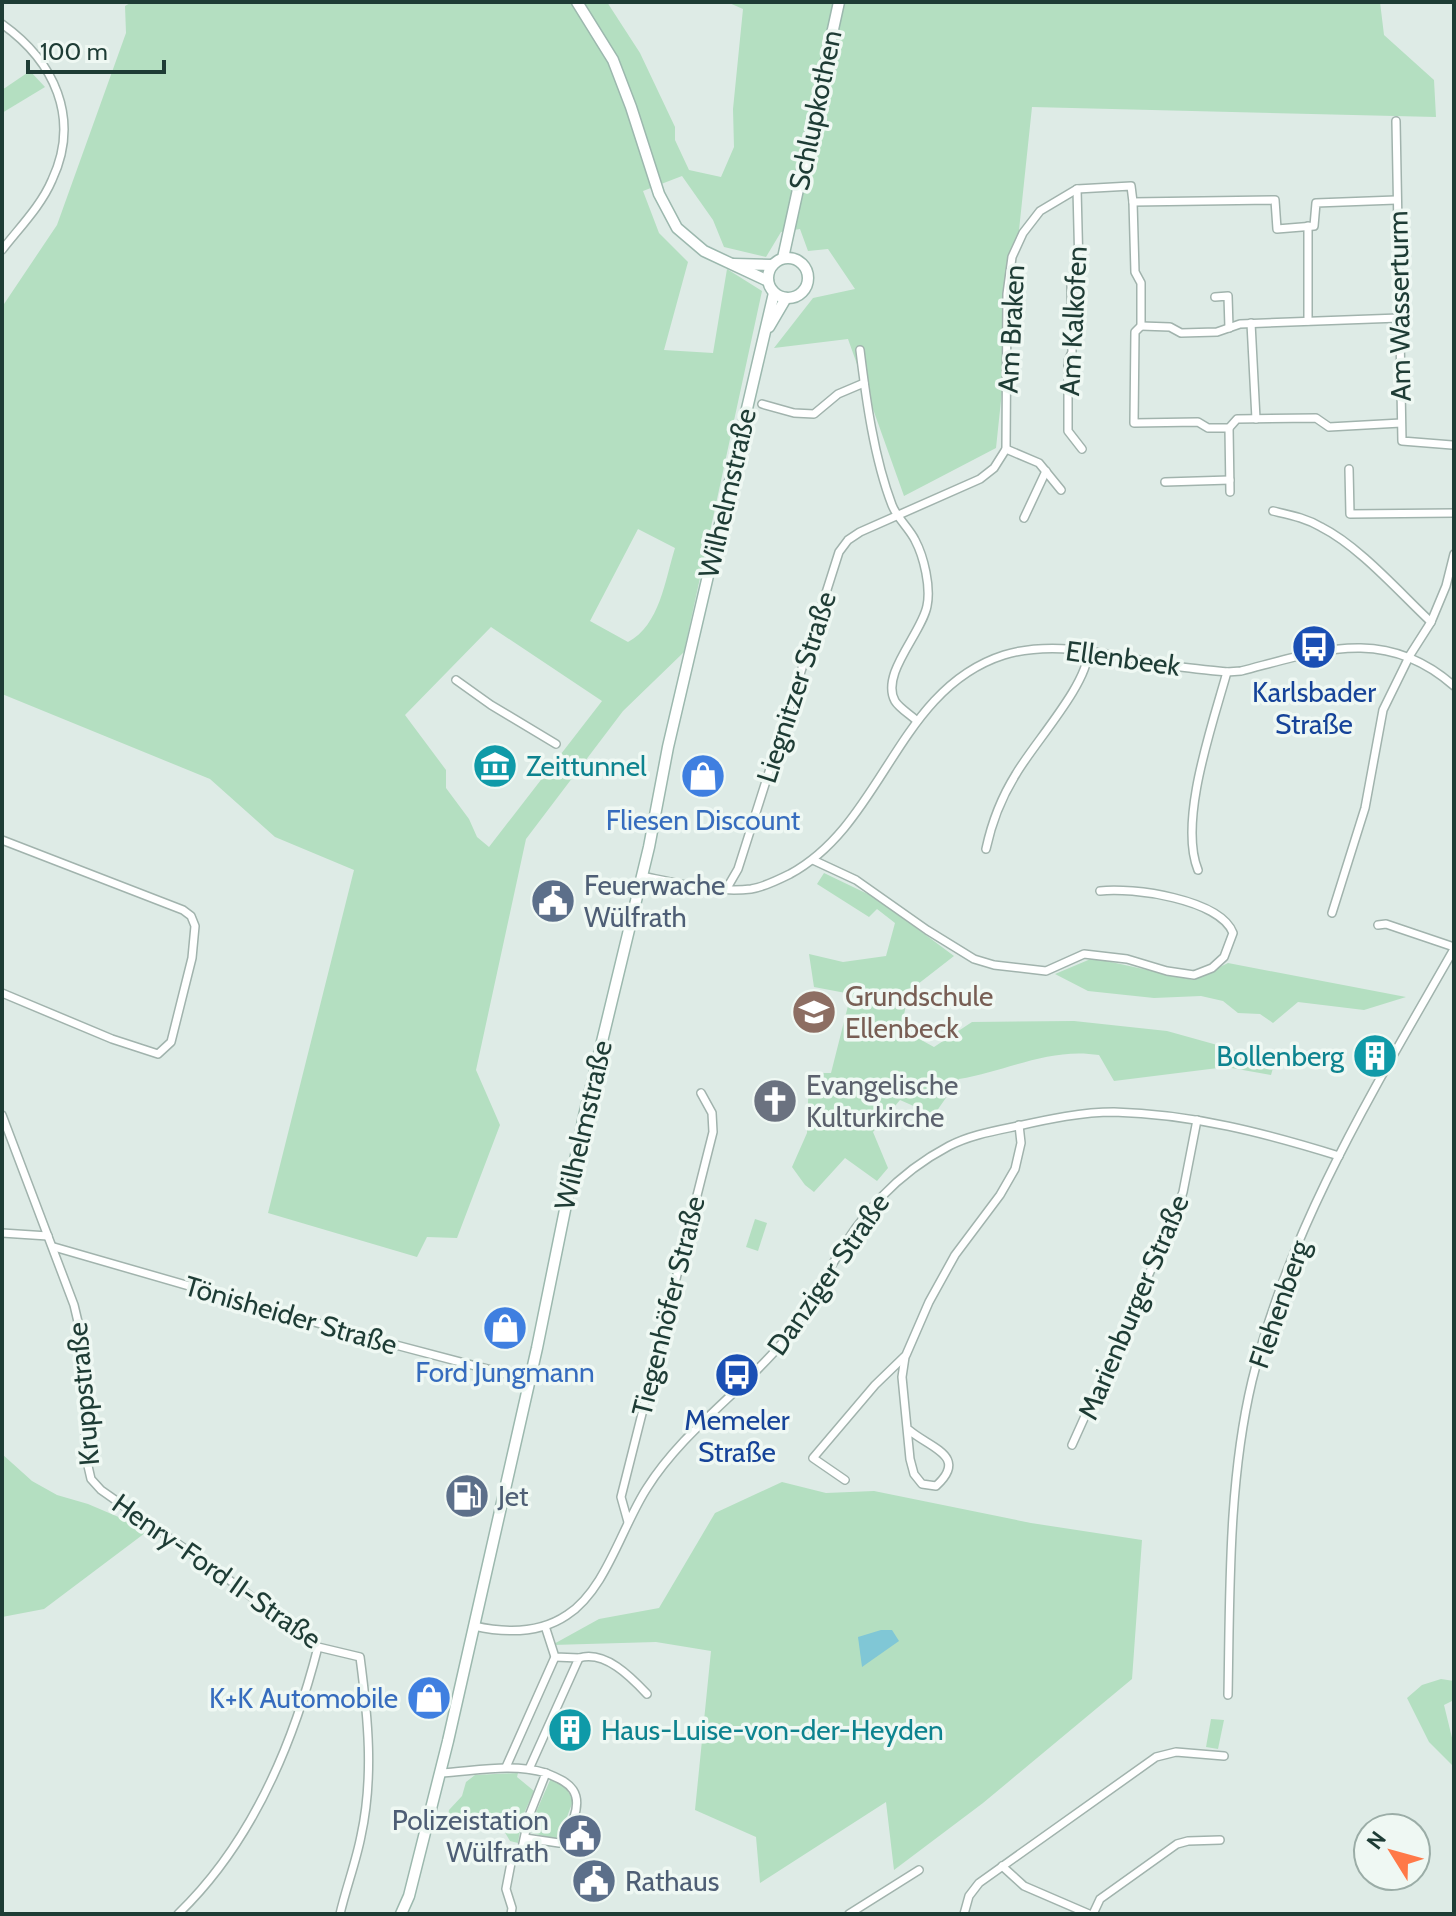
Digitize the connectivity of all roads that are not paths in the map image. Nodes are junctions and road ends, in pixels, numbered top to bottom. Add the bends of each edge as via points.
1 (577, 2) edge
2 (839, 2) edge
3 (2, 24) edge
4 (1396, 121) dead end
5 (1077, 189) junction
6 (1396, 200) junction
7 (1133, 202) junction
8 (792, 218) junction
9 (1308, 226) junction
10 (2, 250) edge
11 (783, 258) junction
12 (795, 259) junction
13 (769, 265) junction
14 (740, 267) junction
15 (765, 280) junction
16 (774, 293) junction
17 (1215, 297) dead end
18 (786, 298) junction
19 (1399, 318) junction
20 (1308, 321) junction
21 (1251, 323) junction
22 (1141, 326) junction
23 (1229, 328) junction
24 (763, 336) junction
25 (860, 350) dead end
26 (864, 383) junction
27 (762, 404) dead end
28 (1256, 419) junction
29 (1401, 423) junction
30 (1229, 428) junction
31 (1453, 446) edge
32 (1006, 449) junction
33 (1082, 449) dead end
34 (1349, 469) dead end
35 (1046, 471) junction
36 (1230, 480) junction
37 (1165, 482) dead end
38 (1061, 490) dead end
39 (1230, 492) dead end
40 (1273, 511) dead end
41 (1454, 513) edge
42 (899, 516) junction
43 (1024, 518) dead end
44 (1454, 554) edge
45 (1431, 622) junction
46 (1088, 652) junction
47 (1410, 655) junction
48 (1227, 672) junction
49 (456, 680) dead end
50 (1454, 686) edge
51 (917, 721) junction
52 (556, 744) dead end
53 (2, 840) edge
54 (986, 849) dead end
55 (813, 860) junction
56 (1198, 870) dead end
57 (642, 876) junction
58 (727, 888) junction
59 (1100, 891) dead end
60 (1332, 913) dead end
61 (1378, 925) dead end
62 (1454, 948) edge
63 (2, 993) edge
64 (701, 1093) dead end
65 (2, 1115) edge
66 (1197, 1120) junction
67 (1019, 1125) junction
68 (1339, 1156) junction
69 (2, 1233) edge
70 (48, 1236) junction
71 (54, 1247) junction
72 (906, 1355) junction
73 (529, 1380) junction
74 (909, 1430) junction
75 (1072, 1445) dead end
76 (845, 1480) dead end
77 (101, 1490) joint
78 (628, 1522) junction
79 (474, 1626) junction
80 (545, 1626) junction
81 (318, 1647) junction
82 (555, 1657) junction
83 (579, 1658) junction
84 (647, 1694) dead end
85 (1228, 1695) dead end
86 (1224, 1756) dead end
87 (506, 1767) junction
88 (529, 1769) junction
89 (440, 1773) junction
90 (546, 1773) junction
91 (525, 1838) junction
92 (1220, 1840) dead end
93 (1002, 1866) junction
94 (919, 1870) dead end
95 (178, 1914) edge
96 (340, 1914) edge
97 (401, 1914) edge
98 (511, 1914) edge
99 (849, 1914) edge
100 (964, 1914) edge
101 (1091, 1914) edge

1 - 14 main road via 613,60 669,217 687,239
2 - 8 main road, Schlupkothen
3 - 10 street via 41,59 54,83 63,125 53,180
4 - 6 street, Am Wasserturm
5 - 7 street via 1131,186
5 - 32 street, Am Braken via 1033,218 1012,257
5 - 33 street, Am Kalkofen via 1079,269 1071,283 1068,431
6 - 9 street via 1316,203 1314,226
6 - 19 street, Am Wasserturm
7 - 9 street via 1275,200 1277,229
7 - 22 street
8 - 11 main road, Schlupkothen
8 - 12 main road, Schlupkothen
9 - 20 street
11 - 12 main road
11 - 13 main road
12 - 18 main road via 808,281 800,294
13 - 14 main road
13 - 15 main road
14 - 15 main road
15 - 16 main road
16 - 18 main road
16 - 24 main road, Wilhelmstraße
17 - 23 street via 1228,296
18 - 24 main road, Wilhelmstraße
19 - 20 street
19 - 29 street, Am Wasserturm
20 - 21 street
21 - 23 street
21 - 28 street
22 - 23 street via 1170,327 1181,333
22 - 30 street via 1135,332 1134,423 1198,422
24 - 57 main road, Wilhelmstraße
25 - 26 street
26 - 27 street via 838,394 814,414
26 - 42 street via 886,484
28 - 29 street via 1316,418 1329,427
28 - 30 street via 1237,419
29 - 31 street, Am Wasserturm via 1402,441
30 - 36 street
32 - 35 street
32 - 42 street via 980,479
34 - 41 street via 1350,514
35 - 38 street
35 - 43 street
36 - 37 street
36 - 39 street
40 - 45 street via 1298,516 1332,533
42 - 51 street via 919,551 928,605 892,687 895,702
42 - 58 street, Liegnitzer Straße via 860,532 839,552 738,869
44 - 45 street
45 - 47 street
46 - 48 street, Ellenbeek
46 - 51 street, Ellenbeek via 1056,648 991,660 947,687
46 - 54 street via 1077,685 998,806
47 - 48 street, Ellenbeek via 1334,649
47 - 50 street, Ellenbeek
47 - 60 street via 1383,710 1365,808
48 - 56 street via 1194,807 1191,840
49 - 52 street
51 - 55 street, Ellenbeek via 860,809
53 - 63 street via 183,910 196,932 171,1042 158,1054
55 - 58 street, Ellenbeek via 775,882
55 - 59 street via 856,880 974,959 994,965 1046,971 1084,954 1194,975 1224,957 1233,933 1227,921 1212,912 1143,890
57 - 58 street, Ellenbeek
57 - 73 main road, Wilhelmstraße
61 - 62 street, Flehenberg
62 - 68 street, Flehenberg
64 - 78 street, Tiegenhöfer Straße via 712,1113 713,1132 621,1497
65 - 70 street, Kruppstraße
66 - 67 street, Danziger Straße via 1112,1112
66 - 68 street, Danziger Straße via 1262,1132
66 - 75 street, Marienburger Straße via 1172,1223
67 - 72 street via 1015,1169 955,1255
67 - 78 street, Danziger Straße via 951,1145 874,1202 786,1338 696,1427 647,1487
68 - 85 street, Flehenberg via 1289,1264 1251,1384 1236,1498
69 - 70 street
70 - 71 street, Kruppstraße
71 - 73 street, Tönisheider Straße
71 - 77 street, Kruppstraße via 83,1343 85,1453 91,1479
72 - 74 street via 902,1377
72 - 76 street via 813,1458
73 - 79 main road, Wilhelmstraße
74 - 74 street via 914,1474 922,1484 936,1486 947,1476 946,1455
77 - 81 street, Henry-Ford II-Straße
78 - 80 street, Danziger Straße via 590,1592 568,1615
79 - 80 street, Danziger Straße via 522,1631
79 - 89 main road, Wilhelmstraße
80 - 82 street
81 - 95 street via 306,1696 271,1784 225,1862
81 - 96 street, Henry-Ford II-Straße via 360,1657 367,1711 369,1780 361,1836
82 - 83 street
82 - 87 street
83 - 84 street via 605,1661 626,1672
83 - 88 street
86 - 93 street via 1176,1752 1156,1757
87 - 88 street
87 - 89 street
88 - 90 street
89 - 97 main road, Wilhelmstraße
90 - 91 street
90 - 91 street via 574,1791 577,1803 571,1825 559,1843
91 - 98 street via 511,1863 506,1889
92 - 101 street via 1177,1844 1100,1899
93 - 100 street via 979,1883
93 - 101 street via 1024,1886
94 - 99 street

